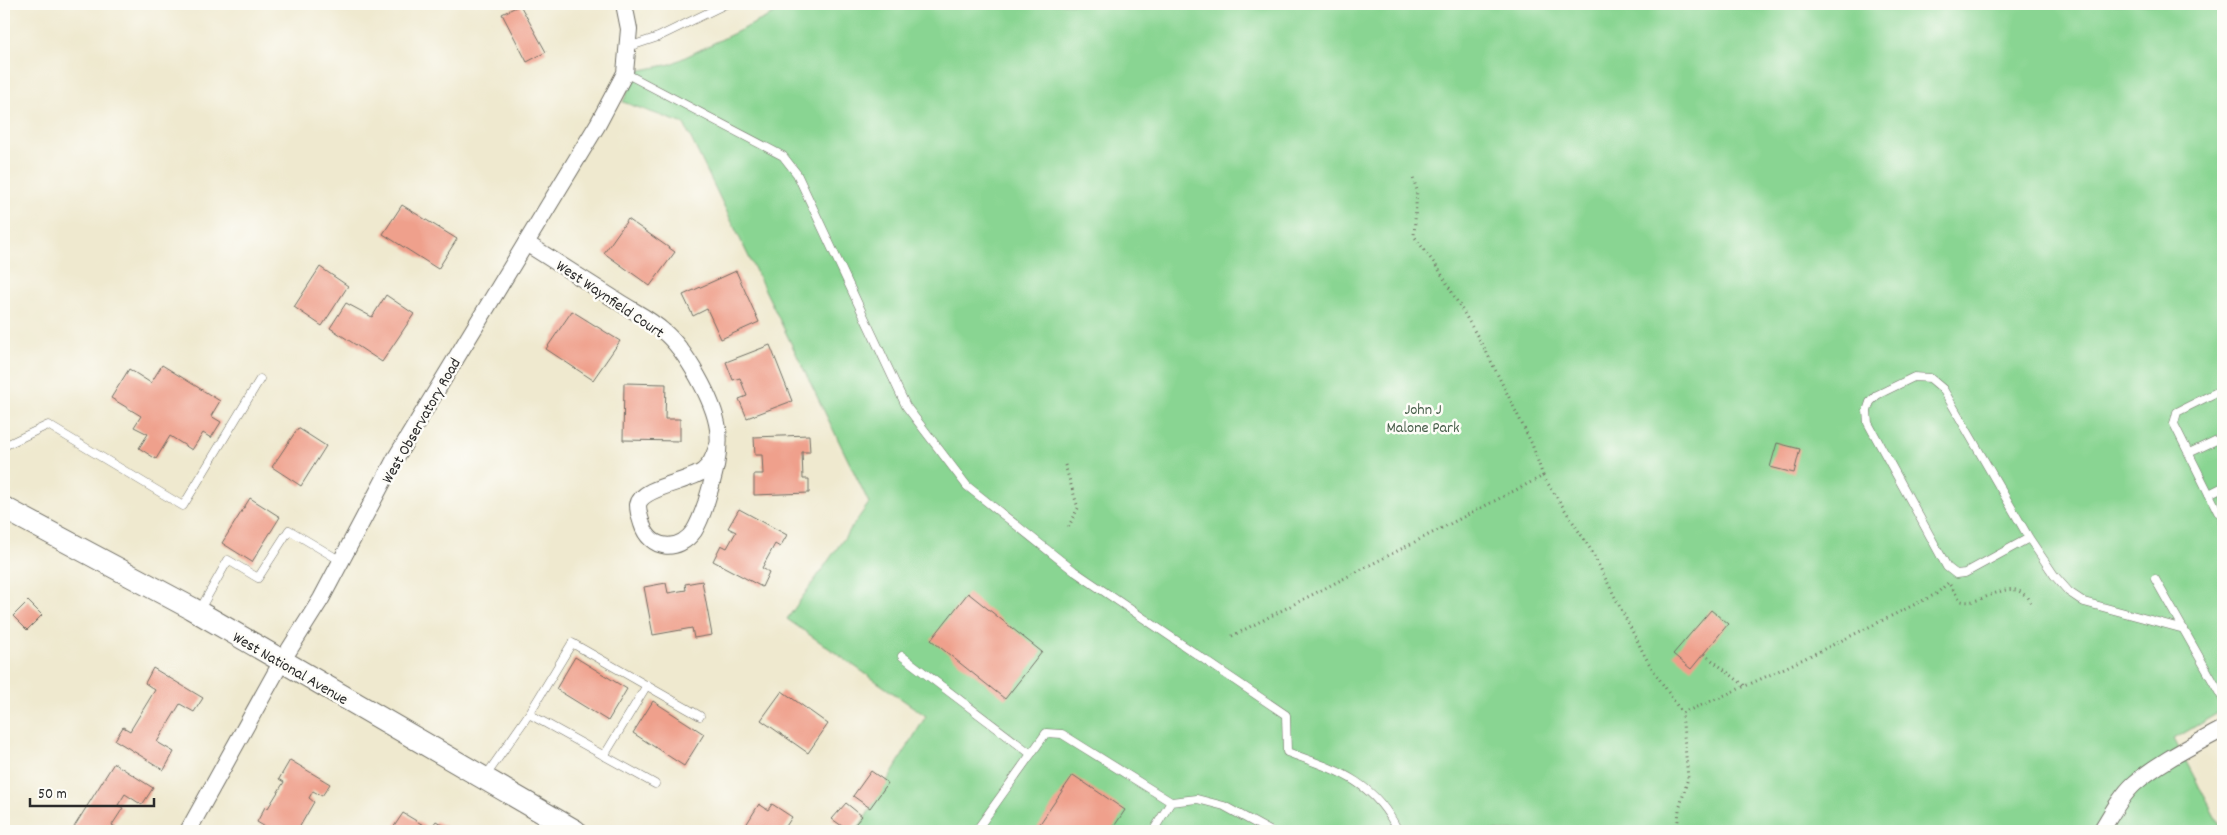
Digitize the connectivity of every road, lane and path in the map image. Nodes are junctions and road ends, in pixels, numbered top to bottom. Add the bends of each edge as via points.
1 (624, 4) edge
2 (726, 4) edge
3 (628, 47) junction
4 (625, 73) junction
5 (1412, 175) dead end
6 (526, 243) junction
7 (260, 379) dead end
8 (2223, 389) edge
9 (2223, 437) edge
10 (718, 445) junction
11 (4, 446) edge
12 (2189, 453) junction
13 (1065, 465) dead end
14 (1543, 476) junction
15 (2223, 487) edge
16 (2209, 494) junction
17 (4, 508) edge
18 (2223, 515) edge
19 (1067, 530) dead end
20 (2029, 538) junction
21 (341, 561) junction
22 (1956, 574) junction
23 (2155, 579) dead end
24 (1948, 582) junction
25 (2031, 603) dead end
26 (198, 612) junction
27 (2184, 630) junction
28 (1232, 636) dead end
29 (1704, 654) dead end
30 (902, 656) dead end
31 (282, 661) junction
32 (647, 685) junction
33 (1745, 686) junction
34 (2223, 699) edge
35 (1682, 713) junction
36 (529, 714) junction
37 (700, 716) dead end
38 (2223, 729) edge
39 (1031, 754) junction
40 (604, 756) junction
41 (484, 779) junction
42 (655, 784) dead end
43 (1171, 802) junction
44 (188, 831) edge
45 (575, 831) edge
46 (976, 831) edge
47 (1153, 831) edge
48 (1270, 831) edge
49 (1398, 831) edge
50 (1677, 831) edge
51 (2101, 831) edge

1 - 3 street, West Observatory Road via 629,29
2 - 3 lane via 658,37
3 - 4 street, West Observatory Road
4 - 6 street, West Observatory Road
4 - 49 lane via 783,156 796,174 906,406 967,486 1074,571 1286,715 1287,752 1354,779 1390,815
5 - 14 path via 1417,190 1414,236 1439,270 1486,351 1532,444
6 - 10 street, West Waynfield Court via 664,331 689,363 702,387 718,429
6 - 21 street, West Observatory Road via 395,459
7 - 11 lane via 183,506 48,425
8 - 12 lane via 2177,412 2174,424
9 - 12 lane
10 - 10 street, West Waynfield Court via 713,461 703,472 653,490 638,503 644,532 651,541 660,546 671,545 693,532 703,513 716,469
12 - 16 lane
13 - 19 path via 1078,508
14 - 28 path
14 - 35 path via 1591,550 1648,662
15 - 16 lane
16 - 18 lane
17 - 26 main road, West National Avenue
20 - 22 lane via 1965,573
20 - 22 lane via 1943,390 1930,378 1914,376 1870,402 1866,411 1868,423 1947,567
20 - 27 lane via 2064,587 2084,602
21 - 26 lane via 289,530 258,578 228,560
21 - 31 street, West Observatory Road
22 - 24 path
23 - 27 lane
24 - 25 path via 1961,601 1971,603 2006,588 2019,592
24 - 33 path via 1936,594
26 - 31 main road, West National Avenue
27 - 34 lane
29 - 33 path
30 - 39 lane
31 - 41 main road, West National Avenue
31 - 44 street, West Observatory Road
32 - 36 lane via 572,643
32 - 37 lane
32 - 40 lane
33 - 35 path
35 - 50 path via 1688,778
36 - 40 lane
36 - 41 lane
38 - 51 street via 2170,758 2134,784
39 - 43 lane via 1046,733 1062,734
39 - 46 lane
40 - 42 lane
41 - 45 main road, West National Avenue
43 - 47 lane
43 - 48 lane via 1197,799 1224,806

